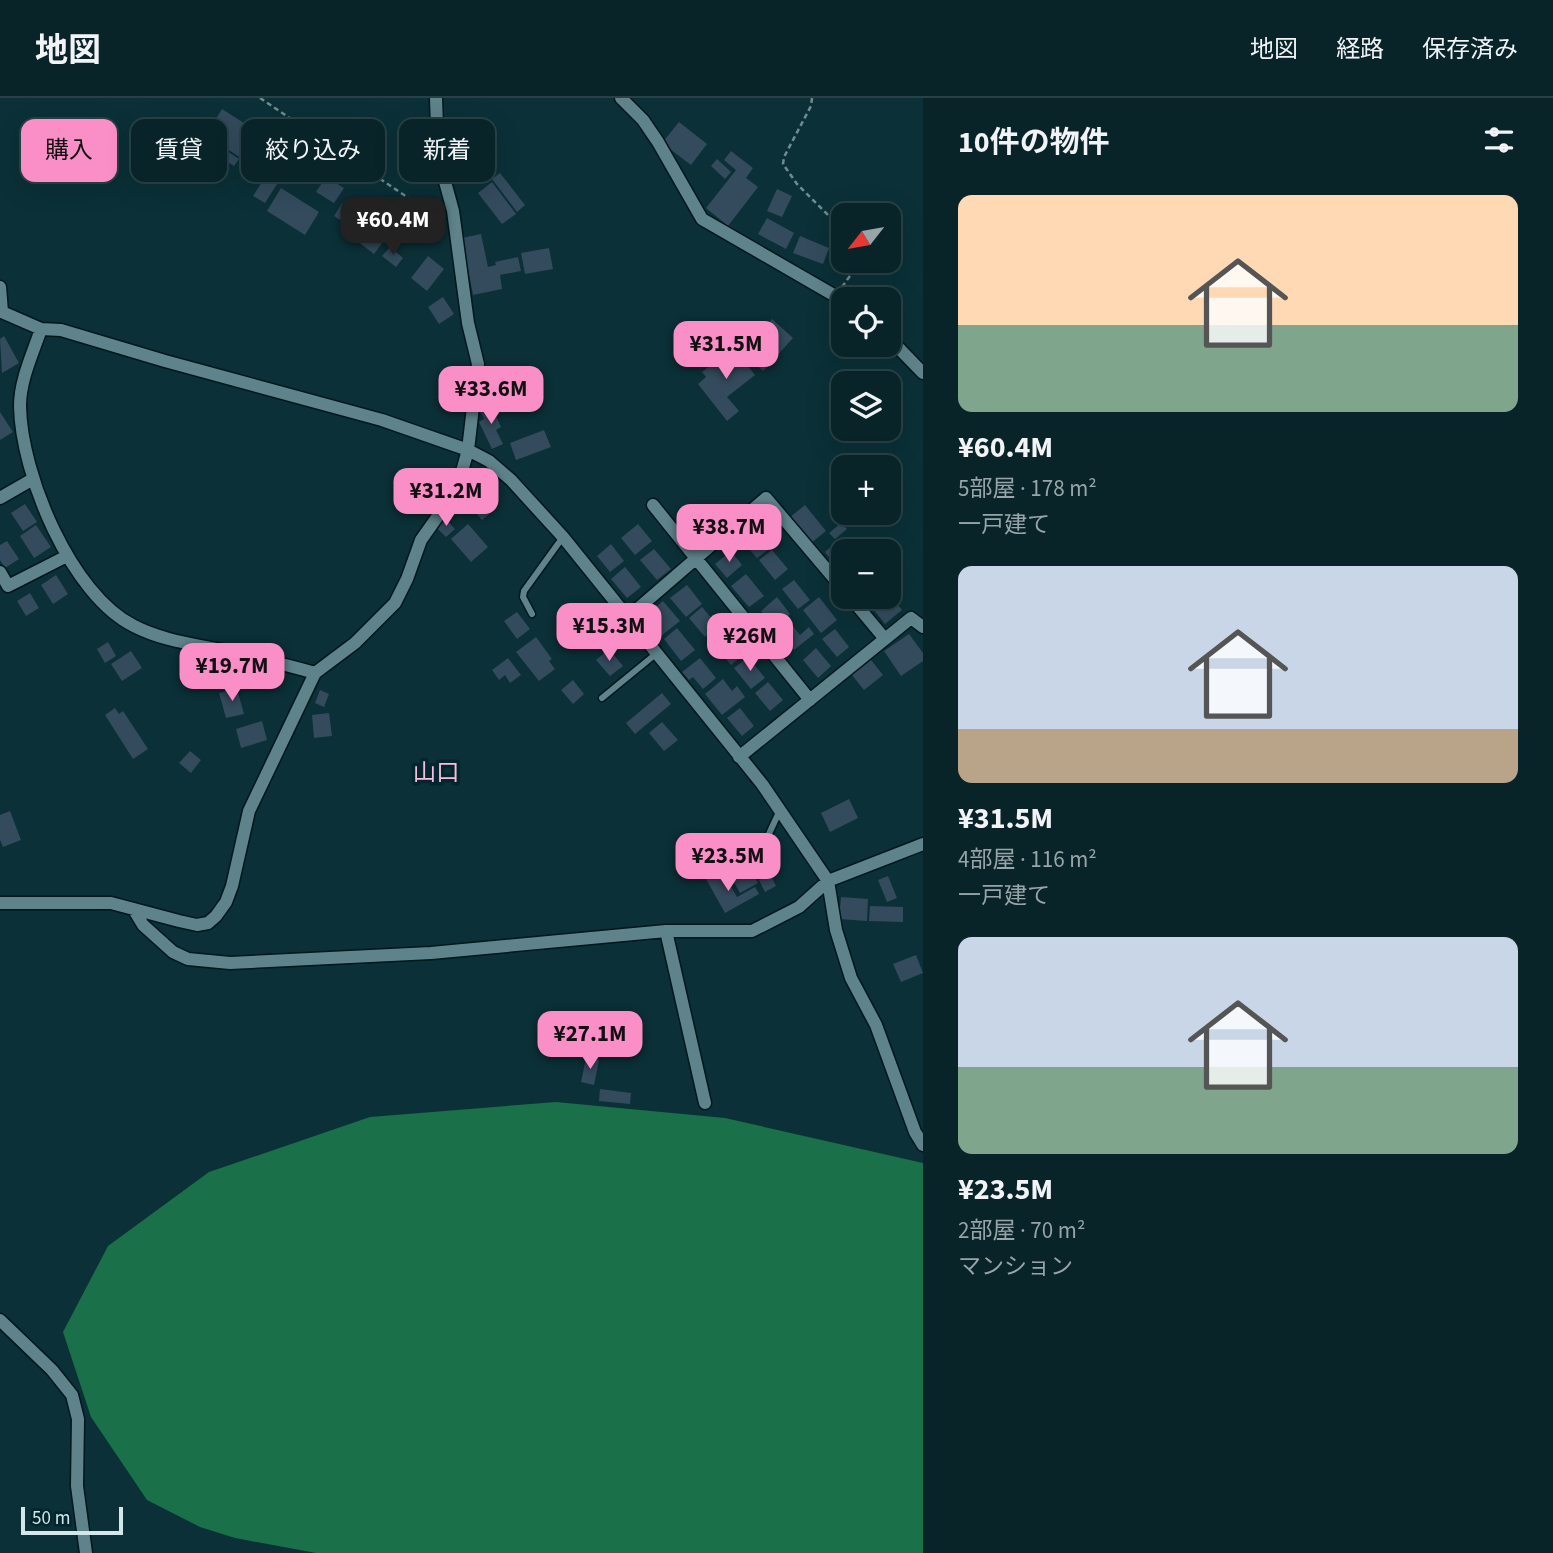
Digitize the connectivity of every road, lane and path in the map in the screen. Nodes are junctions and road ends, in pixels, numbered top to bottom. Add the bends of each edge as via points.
1 (260, 98) edge
2 (436, 98) edge
3 (621, 98) edge
4 (812, 98) edge
5 (453, 211) junction
6 (831, 219) edge
7 (0, 287) edge
8 (831, 293) edge
9 (1, 312) edge
10 (41, 329) junction
11 (901, 350) edge
12 (923, 373) edge
13 (468, 450) junction
14 (33, 479) junction
15 (0, 498) edge
16 (653, 505) dead end
17 (563, 537) junction
18 (67, 556) junction
19 (697, 559) junction
20 (0, 572) edge
21 (831, 575) edge
22 (860, 609) edge
23 (532, 614) dead end
24 (627, 618) junction
25 (923, 627) edge
26 (885, 639) junction
27 (657, 653) junction
28 (315, 673) junction
29 (602, 698) dead end
30 (810, 700) junction
31 (739, 757) junction
32 (780, 810) junction
33 (923, 844) edge
34 (762, 849) dead end
35 (828, 881) junction
36 (0, 903) edge
37 (134, 910) junction
38 (666, 931) junction
39 (705, 1103) dead end
40 (923, 1145) edge
41 (0, 1320) edge
42 (86, 1553) edge

1 - 5 path via 419,205 432,211
2 - 5 street via 438,156
3 - 8 street via 643,120 702,219
4 - 6 path via 783,164
5 - 13 street via 478,363
7 - 9 street
9 - 10 street
10 - 13 street via 61,330 382,420
10 - 14 street via 20,404
11 - 12 street
13 - 17 street via 511,480
13 - 28 street via 457,489 421,540 395,603 355,643
14 - 15 street
14 - 18 street
16 - 19 street
17 - 23 lane via 524,591
17 - 24 street
18 - 20 street via 8,586
18 - 28 street via 108,607 132,626 166,639
19 - 21 street via 766,498
19 - 24 street
19 - 30 street
22 - 26 street
24 - 27 street
25 - 26 street via 911,618
26 - 30 street
27 - 29 lane
27 - 31 street
28 - 37 street via 249,811 232,886 216,916 197,925
30 - 31 street
31 - 32 street
32 - 34 lane
32 - 35 street
33 - 35 street
35 - 38 street via 799,906 752,931
35 - 40 street via 850,978 876,1025
36 - 37 street via 111,902
37 - 38 street via 173,953 230,963 431,953
38 - 39 street
41 - 42 street via 72,1395 78,1419 77,1486

